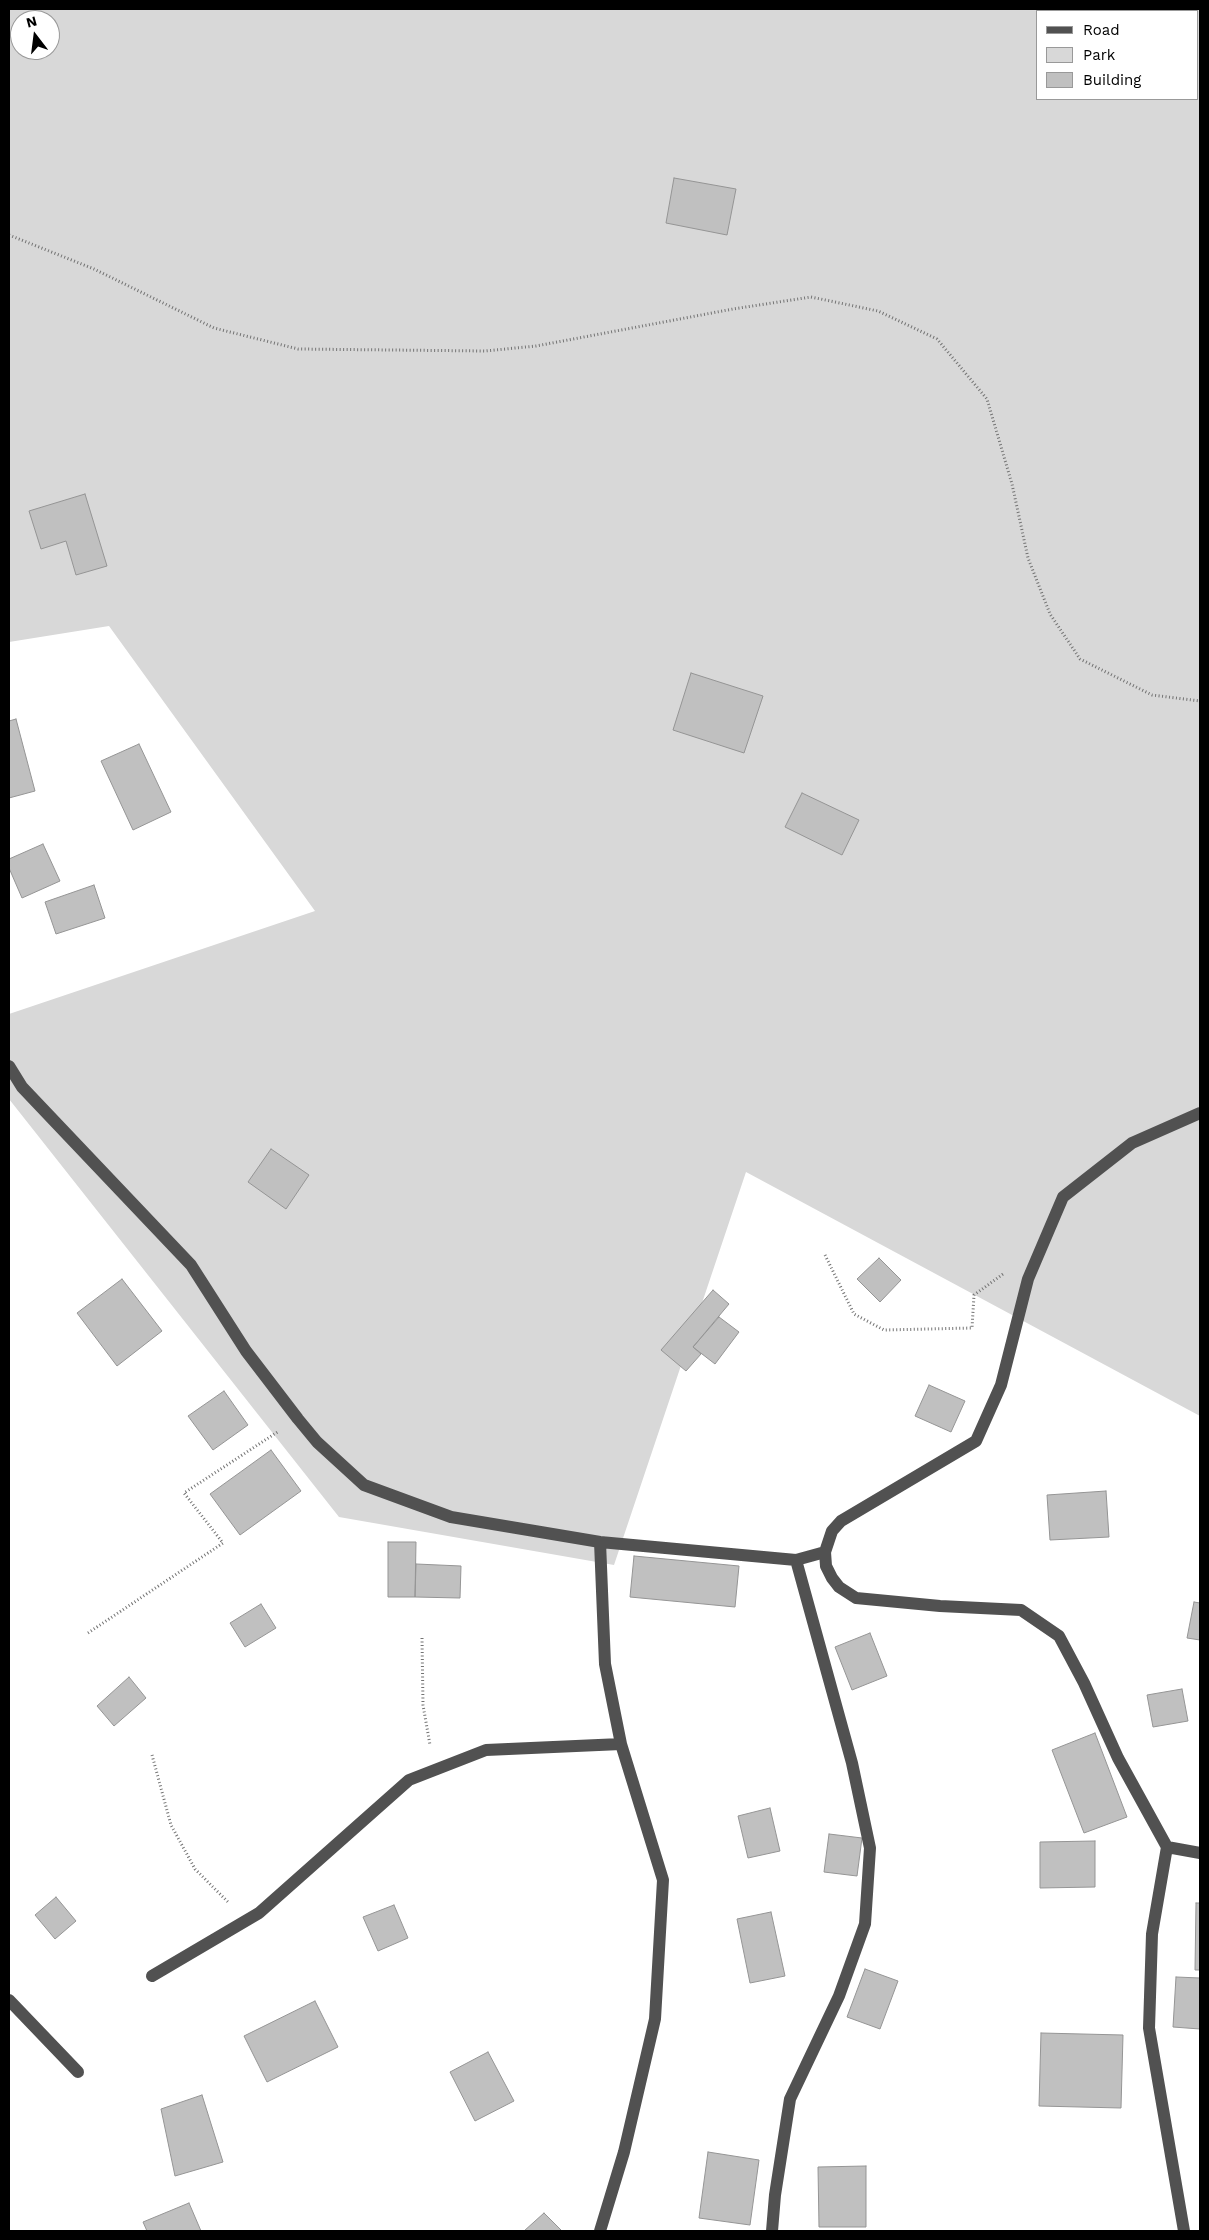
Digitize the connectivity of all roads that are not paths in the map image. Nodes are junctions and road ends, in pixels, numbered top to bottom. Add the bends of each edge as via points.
1 (9, 1066) edge
2 (1200, 1112) edge
3 (600, 1542) junction
4 (825, 1552) junction
5 (796, 1560) junction
6 (621, 1744) junction
7 (1167, 1847) junction
8 (1200, 1854) edge
9 (152, 1976) dead end
10 (9, 2000) edge
11 (78, 2072) dead end
12 (600, 2231) edge
13 (772, 2231) edge
14 (1184, 2231) edge

1 - 3 street via 22,1087 191,1265 246,1351 316,1442 364,1485 451,1517
2 - 4 street via 1132,1143 1063,1197 1028,1279 1001,1385 976,1441 840,1521 832,1531
3 - 5 street
3 - 6 street via 605,1664
4 - 5 street
4 - 7 street via 826,1566 832,1578 856,1598 1021,1610 1059,1636 1118,1758
5 - 13 street via 852,1763 870,1848 865,1924 838,1996 790,2099
6 - 9 street via 486,1750 409,1780 259,1913
6 - 12 street via 663,1880 655,2019 624,2152
7 - 8 street
7 - 14 street via 1152,1934 1148,2028
10 - 11 street

